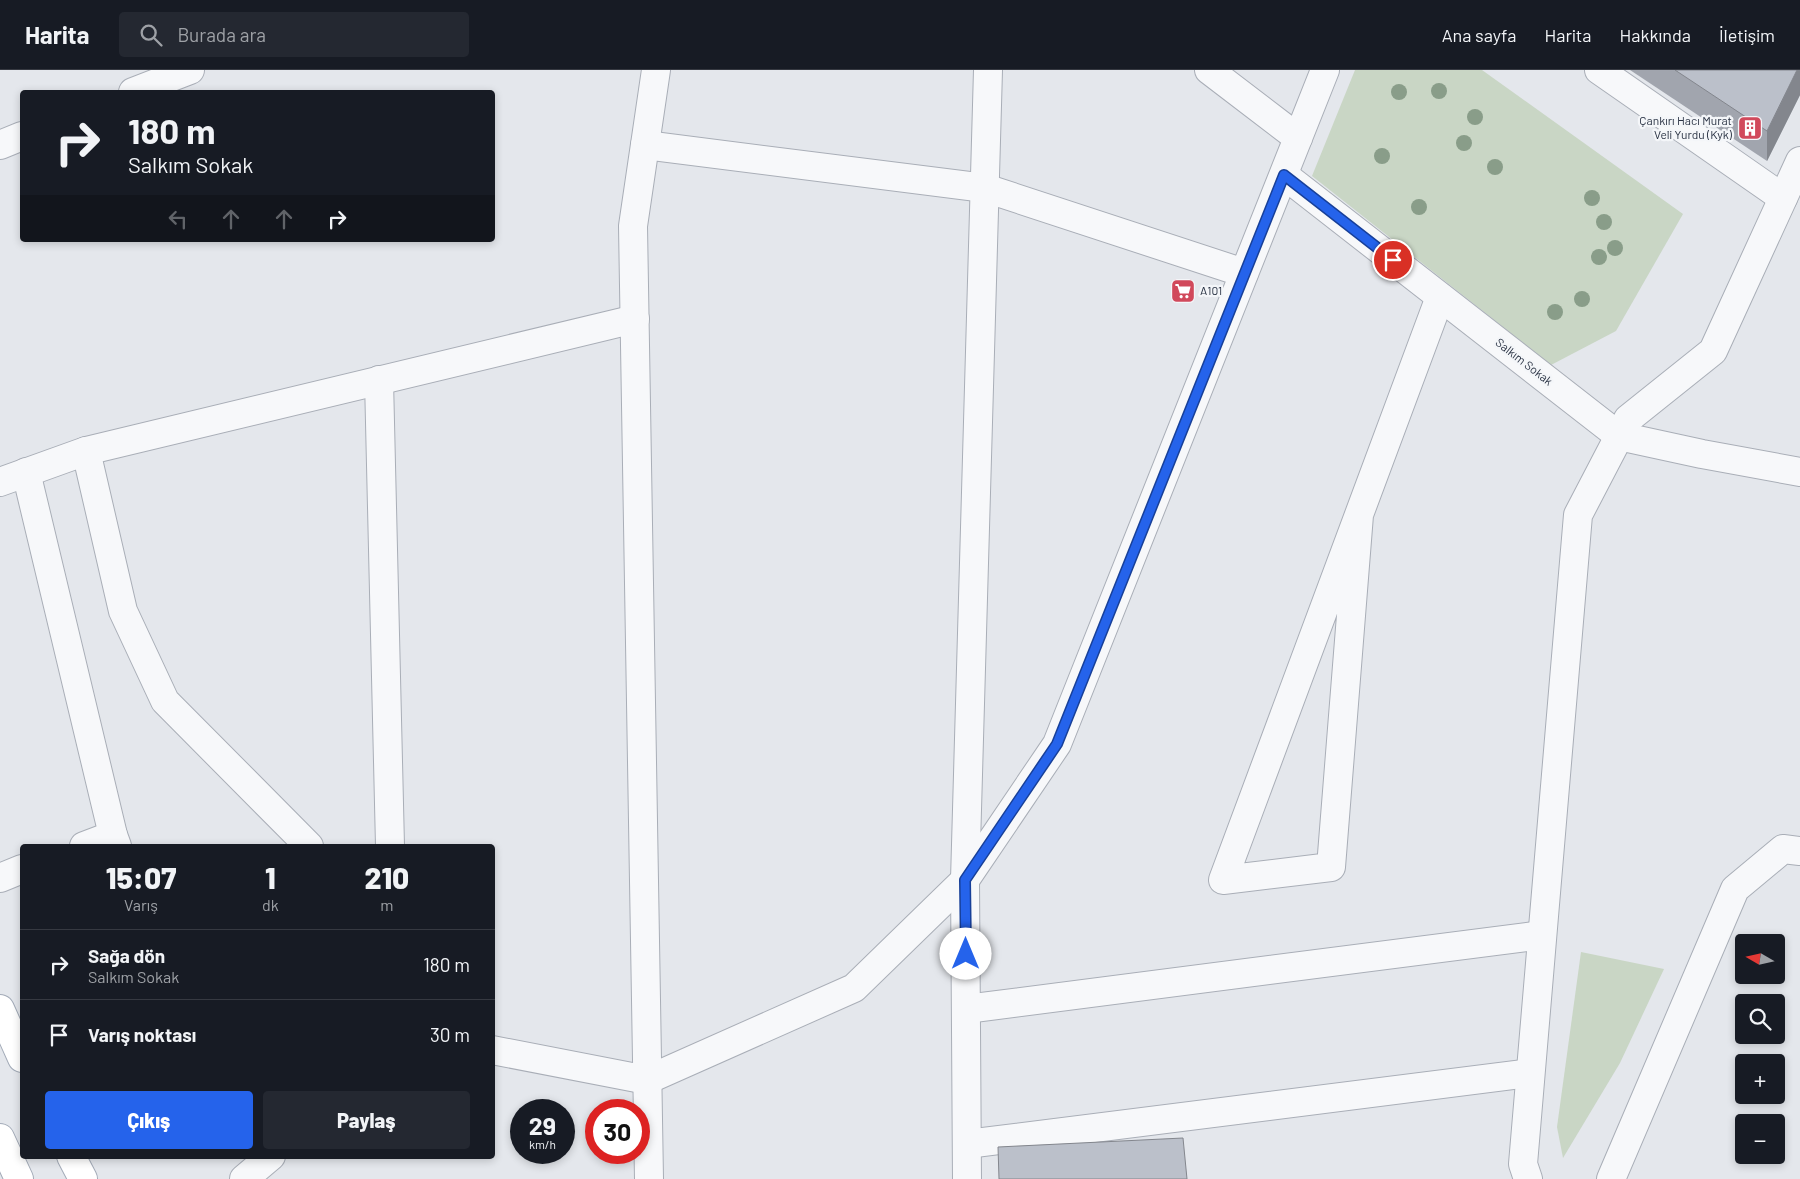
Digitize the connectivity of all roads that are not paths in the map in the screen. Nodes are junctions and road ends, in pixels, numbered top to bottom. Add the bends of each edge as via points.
1 (190, 70) edge
2 (656, 70) edge
3 (988, 70) edge
4 (1209, 70) edge
5 (1325, 70) edge
6 (1599, 70) edge
7 (138, 90) edge
8 (20, 137) edge
9 (1298, 138) junction
10 (0, 145) edge
11 (645, 145) junction
12 (1800, 161) edge
13 (1284, 175) junction
14 (985, 188) junction
15 (1783, 198) junction
16 (1244, 273) junction
17 (1440, 297) junction
18 (635, 319) junction
19 (379, 380) junction
20 (1619, 436) junction
21 (86, 451) junction
22 (26, 472) junction
23 (1800, 472) edge
24 (0, 482) edge
25 (1359, 515) junction
26 (115, 841) edge
27 (96, 844) edge
28 (307, 844) edge
29 (390, 844) edge
30 (1800, 851) edge
31 (20, 870) edge
32 (0, 878) edge
33 (965, 880) junction
34 (1542, 935) junction
35 (0, 1009) edge
36 (966, 1009) junction
37 (495, 1051) edge
38 (20, 1054) edge
39 (1530, 1073) junction
40 (647, 1080) junction
41 (0, 1138) edge
42 (966, 1144) junction
43 (73, 1159) edge
44 (267, 1159) edge
45 (19, 1179) edge
46 (83, 1179) edge
47 (244, 1179) edge
48 (649, 1179) edge
49 (967, 1179) edge
50 (1528, 1179) edge
51 (1612, 1179) edge

1 - 7 street
2 - 11 street
3 - 14 street
4 - 9 street
5 - 9 street
6 - 15 street
8 - 10 street
9 - 13 street
11 - 14 street
11 - 18 street via 633,226
12 - 15 street
13 - 16 street
13 - 17 street, Salkım Sokak
14 - 16 street
14 - 33 street
15 - 20 street via 1713,351 1628,419
16 - 33 street via 1057,744
17 - 20 street, Salkım Sokak
17 - 25 street
18 - 19 street
18 - 40 street
19 - 21 street
19 - 29 street
20 - 23 street, Salkım Sokak
20 - 34 street via 1578,515
21 - 22 street
21 - 28 street via 123,611 165,701
22 - 24 street
22 - 26 street
25 - 25 street via 1331,867 1223,880 1258,786
26 - 27 street
30 - 51 street via 1783,850 1734,889
31 - 32 street
33 - 36 street
33 - 40 street via 854,988
34 - 36 street
34 - 39 street
35 - 38 main road
36 - 42 street
37 - 40 street
39 - 42 street
39 - 50 street via 1523,1164
40 - 48 street
41 - 45 main road
42 - 49 street
43 - 46 main road
44 - 47 street

